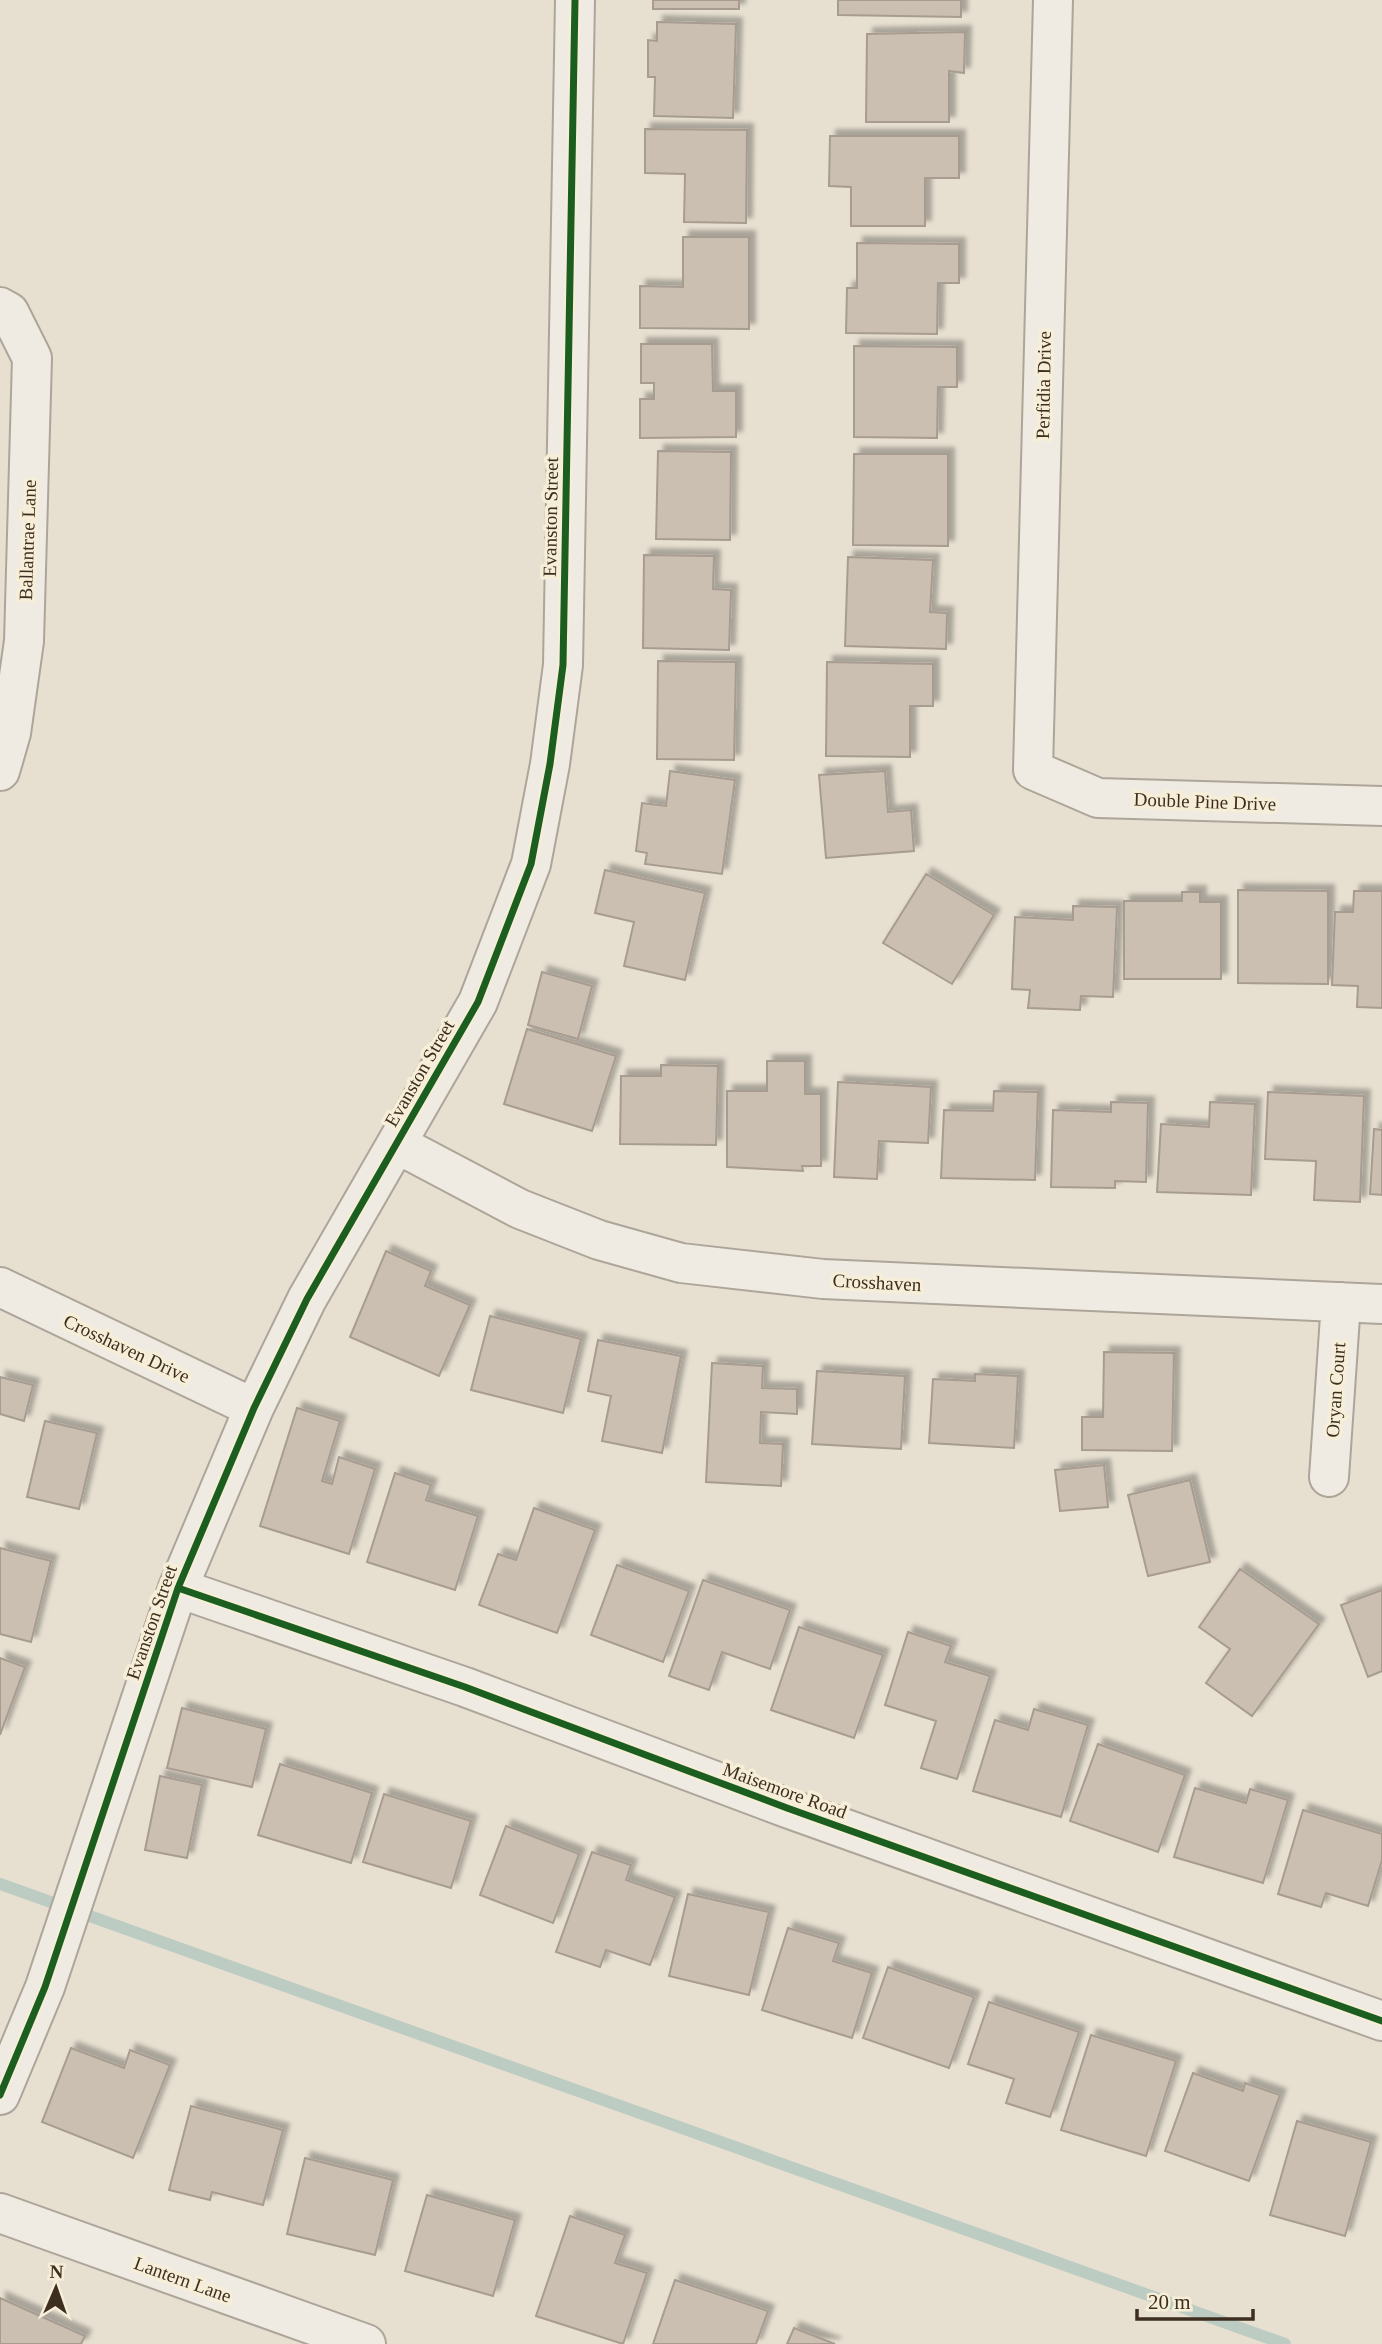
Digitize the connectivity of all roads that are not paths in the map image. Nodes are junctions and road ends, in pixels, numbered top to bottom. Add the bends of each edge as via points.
1 (575, 0) edge
2 (1053, 0) edge
3 (4, 309) edge
4 (1033, 770) joint
5 (0, 771) edge
6 (1382, 806) edge
7 (397, 1144) junction
8 (0, 1287) edge
9 (1341, 1303) junction
10 (1382, 1304) edge
11 (254, 1408) junction
12 (1329, 1476) dead end
13 (178, 1588) junction
14 (1382, 2021) edge
15 (0, 2095) edge
16 (0, 2213) edge
17 (366, 2344) edge

1 - 7 street, Evanston Street via 563,665 550,764 531,864 478,1002
2 - 4 street, Perfidia Drive
3 - 5 street, Ballantrae Lane via 32,358 24,641 11,733
4 - 6 street, Double Pine Drive via 1098,798
7 - 9 street, Crosshaven via 520,1209 598,1240 681,1263 823,1279
7 - 11 street, Evanston Street via 307,1299
8 - 11 street, Crosshaven Drive
9 - 10 street, Crosshaven
9 - 12 street, Oryan Court
11 - 13 street, Evanston Street
13 - 14 street, Maisemore Road via 465,1687
13 - 15 street, Evanston Street via 57,1948
16 - 17 street, Lantern Lane

